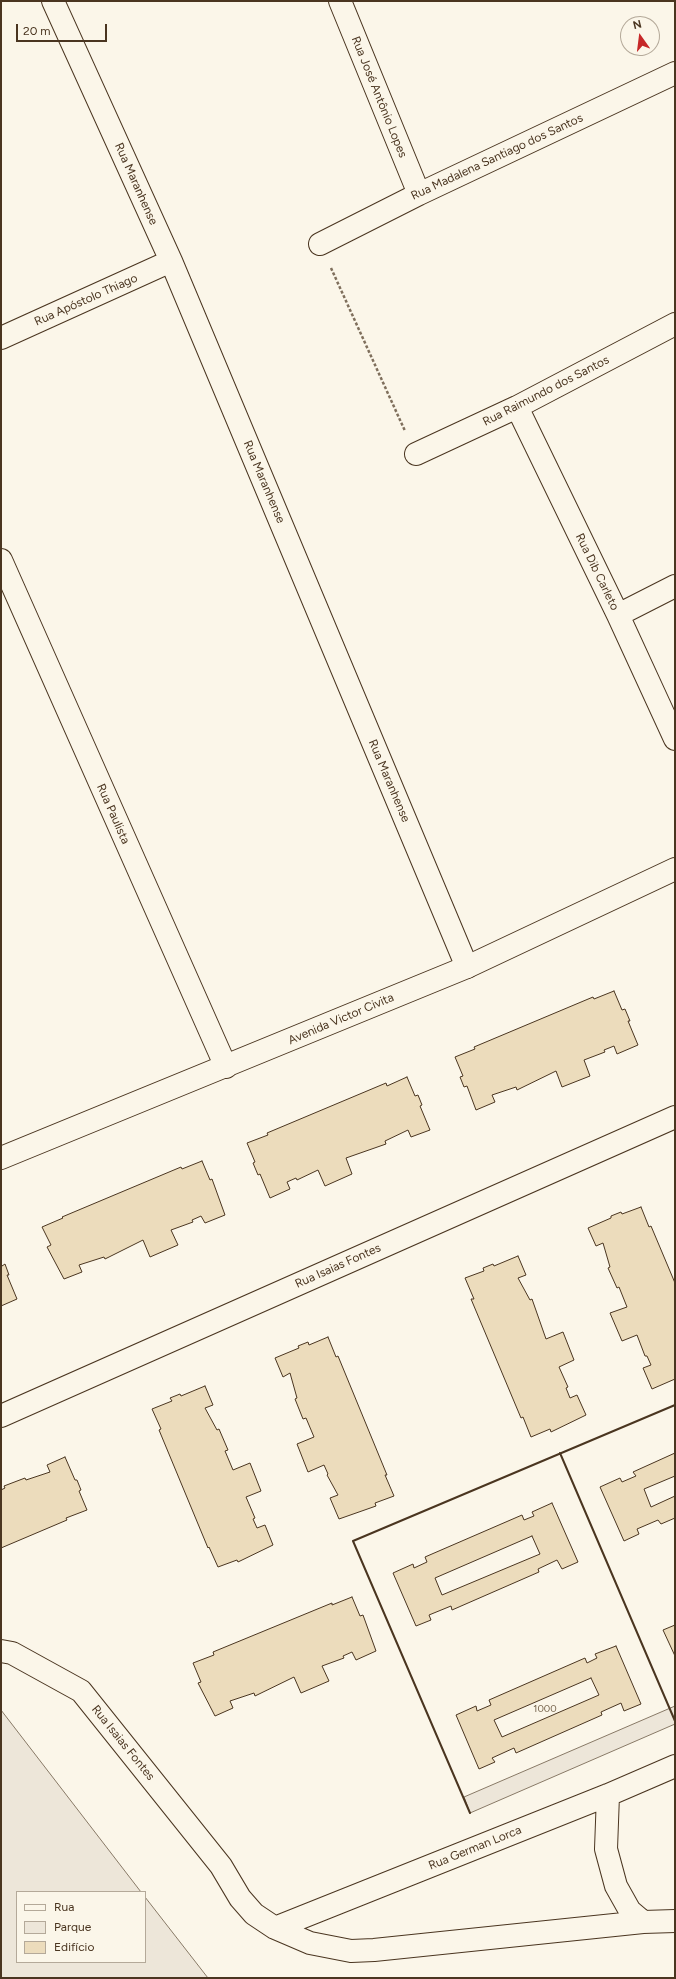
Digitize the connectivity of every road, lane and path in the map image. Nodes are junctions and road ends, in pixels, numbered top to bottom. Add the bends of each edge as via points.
1 (53, 1) edge
2 (340, 1) edge
3 (675, 73) edge
4 (419, 194) junction
5 (320, 244) joint
6 (170, 261) junction
7 (675, 324) edge
8 (1, 338) edge
9 (517, 407) junction
10 (416, 454) joint
11 (1, 560) edge
12 (675, 586) edge
13 (618, 615) junction
14 (675, 739) edge
15 (675, 869) edge
16 (467, 967) junction
17 (226, 1067) junction
18 (675, 1117) edge
19 (1, 1158) edge
20 (1, 1416) edge
21 (1, 1651) edge
22 (675, 1766) edge
23 (608, 1795) junction
24 (675, 1921) edge
25 (643, 1922) junction
26 (275, 1928) junction

1 - 6 street, Rua Maranhense
2 - 4 street, Rua José Antônio Lopes
3 - 4 street, Rua Madalena Santiago dos Santos
4 - 5 street, Rua Madalena Santiago dos Santos
5 - 10 path
6 - 8 street, Rua Apóstolo Thiago
6 - 16 street, Rua Maranhense
7 - 9 street, Rua Raimundo dos Santos
9 - 10 street, Rua Raimundo dos Santos
9 - 13 street, Rua Dib Carleto
11 - 17 street, Rua Paulista
12 - 13 street
13 - 14 street, Rua Dib Carleto
15 - 16 street, Avenida Victor Civita
16 - 17 street, Avenida Victor Civita
17 - 19 street, Avenida Victor Civita
18 - 20 street, Rua Isaias Fontes
21 - 26 street, Rua Isaias Fontes via 12,1653 81,1691 221,1866 240,1898 254,1914
22 - 23 street, Rua German Lorca
23 - 25 street via 606,1850 616,1886 630,1911
23 - 26 street, Rua German Lorca
24 - 25 street, Rua Isaias Fontes
25 - 26 street, Rua Isaias Fontes via 351,1951 310,1943

